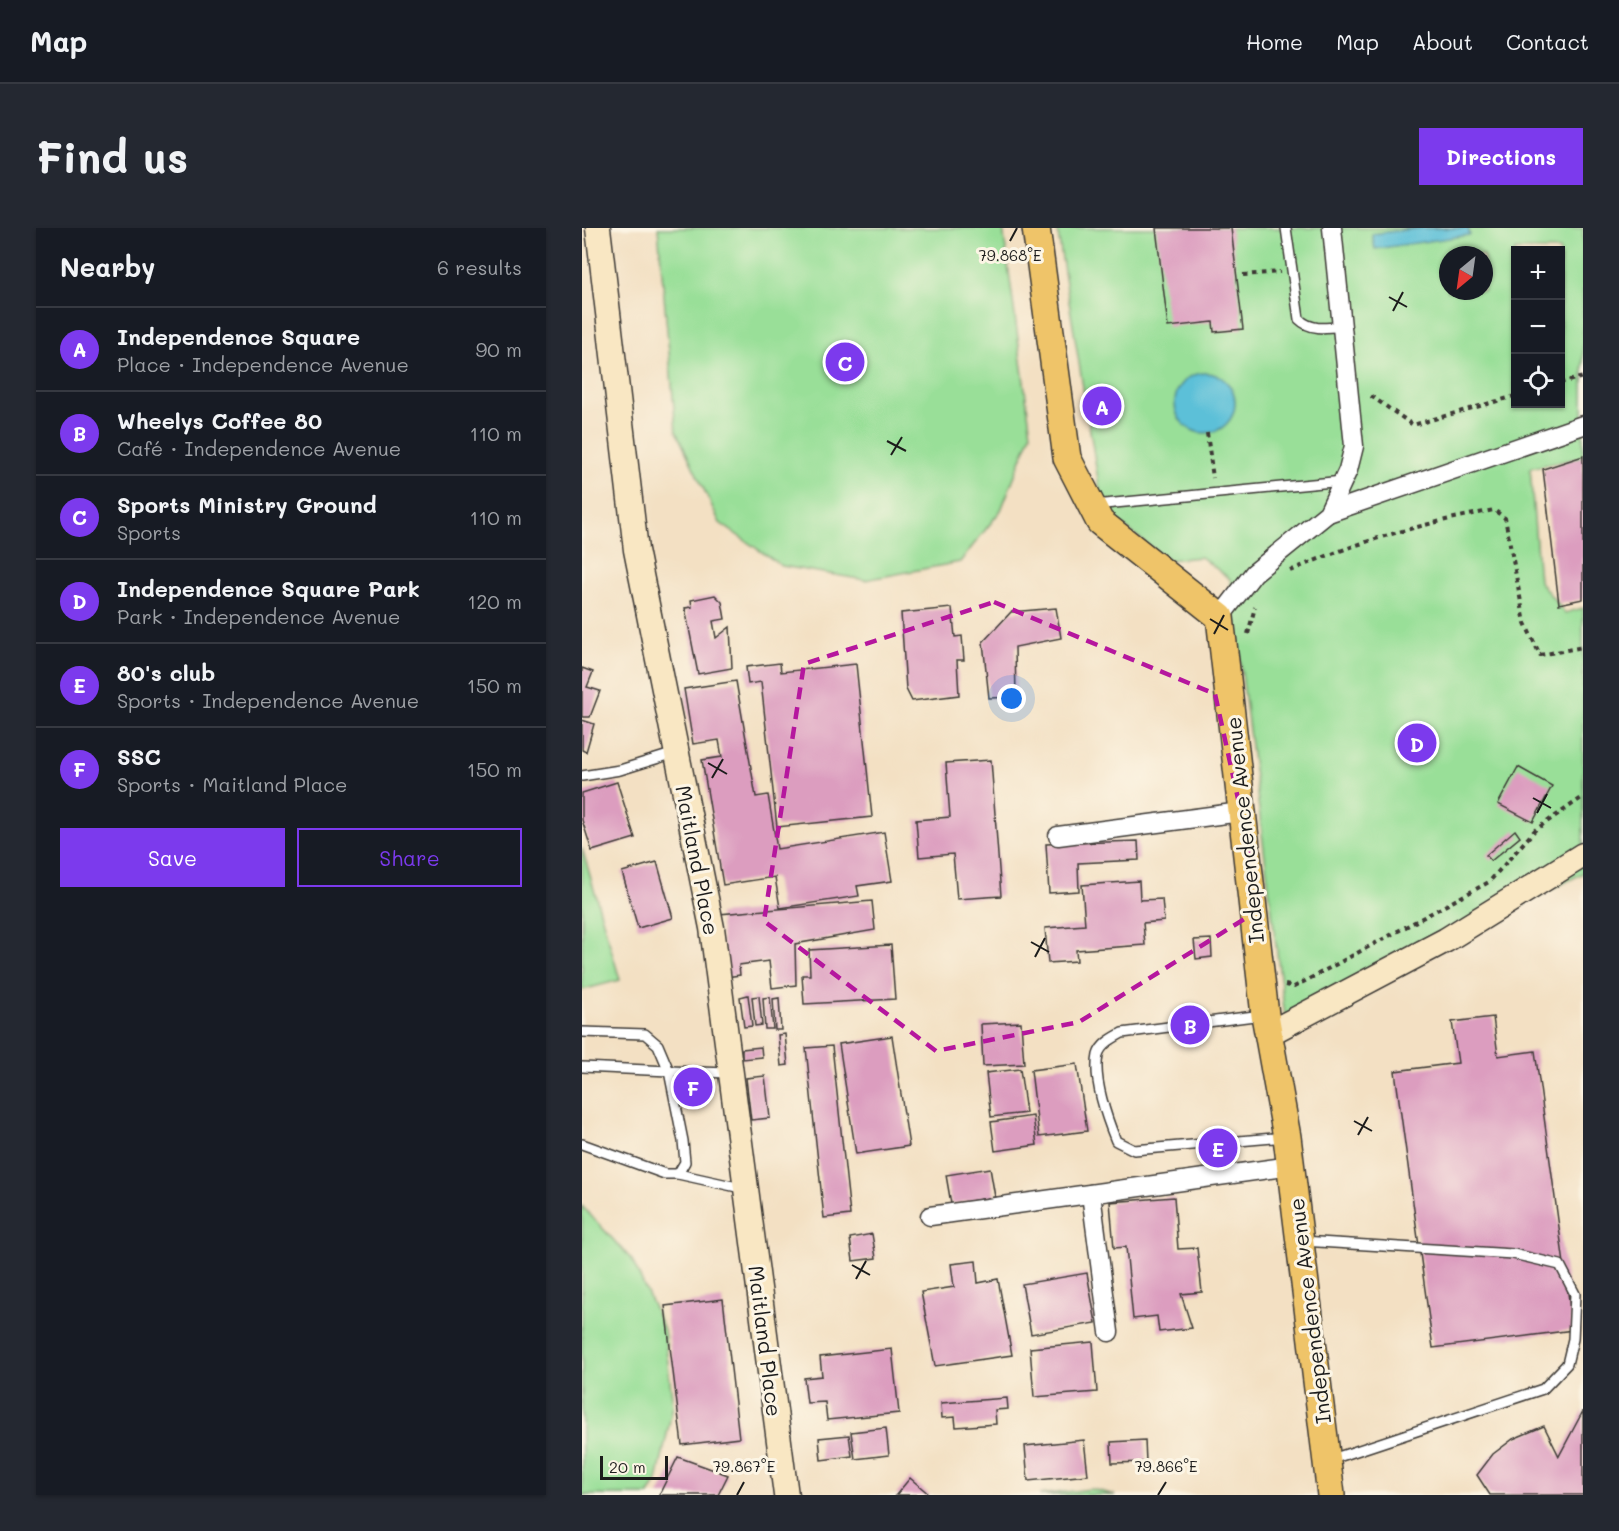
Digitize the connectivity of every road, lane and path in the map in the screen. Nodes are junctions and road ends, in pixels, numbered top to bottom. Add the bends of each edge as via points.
1 (598, 228) edge
2 (1036, 228) edge
3 (1286, 228) edge
4 (1332, 228) edge
5 (1292, 271) junction
6 (1243, 275) dead end
7 (1343, 326) junction
8 (1583, 377) edge
9 (1565, 382) edge
10 (1370, 386) dead end
11 (1511, 397) edge
12 (1583, 424) edge
13 (1207, 433) dead end
14 (1342, 481) junction
15 (1215, 494) junction
16 (1092, 506) junction
17 (1328, 513) junction
18 (1281, 576) dead end
19 (1258, 596) dead end
20 (1220, 617) junction
21 (1247, 637) dead end
22 (1583, 647) edge
23 (677, 752) junction
24 (582, 776) edge
25 (1583, 797) edge
26 (1241, 812) junction
27 (1058, 836) dead end
28 (1583, 855) edge
29 (1283, 974) dead end
30 (1266, 1024) junction
31 (582, 1032) edge
32 (582, 1067) edge
33 (669, 1071) junction
34 (731, 1073) junction
35 (1287, 1137) junction
36 (582, 1144) edge
37 (1291, 1166) junction
38 (678, 1174) junction
39 (746, 1190) junction
40 (1091, 1194) junction
41 (930, 1216) dead end
42 (1300, 1241) junction
43 (1109, 1332) dead end
44 (1327, 1461) junction
45 (786, 1495) edge
46 (1331, 1495) edge

1 - 23 main road, Maitland Place via 636,550
2 - 16 main road via 1067,458
3 - 5 lane
4 - 7 street
5 - 6 path
5 - 7 lane via 1299,319 1306,326 1324,329
7 - 14 street via 1354,446
8 - 9 path
10 - 11 path via 1371,398 1413,425
12 - 17 street
13 - 15 path
14 - 15 lane
14 - 17 street
15 - 16 lane
16 - 20 main road via 1100,522
17 - 20 street via 1254,573
18 - 22 path via 1332,553 1419,524 1494,510 1505,518 1525,623 1540,655
19 - 21 path
20 - 26 main road, Independence Avenue
23 - 24 lane via 620,770
23 - 34 main road, Maitland Place via 712,928
25 - 29 path via 1535,830 1489,882 1294,987 1285,985
26 - 27 street
26 - 30 main road, Independence Avenue
28 - 30 main road via 1446,940
30 - 35 main road, Independence Avenue
30 - 35 lane via 1122,1033 1108,1040 1098,1054 1102,1104 1116,1141 1134,1150
31 - 33 lane via 645,1034 658,1045
32 - 33 lane
33 - 34 lane
33 - 38 lane via 685,1162
34 - 39 main road, Maitland Place
35 - 37 main road, Independence Avenue
36 - 38 lane via 665,1174
37 - 40 street
37 - 42 main road, Independence Avenue
38 - 39 lane
39 - 45 main road, Maitland Place
40 - 41 street
40 - 43 street
42 - 44 main road, Independence Avenue
42 - 44 lane via 1513,1254 1560,1265 1575,1294 1573,1339 1566,1364 1543,1389
44 - 46 main road, Independence Avenue

